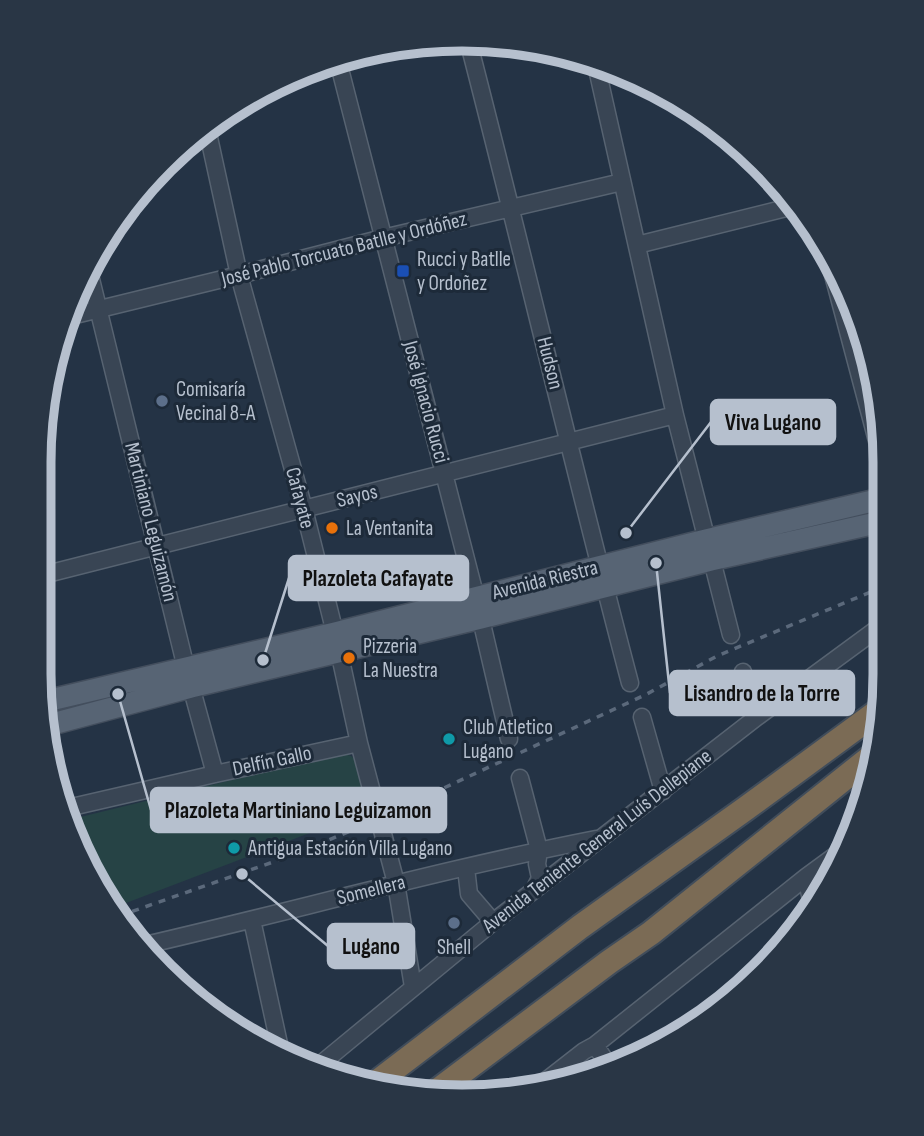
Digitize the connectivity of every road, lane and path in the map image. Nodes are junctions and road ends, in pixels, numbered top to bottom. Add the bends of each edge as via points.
1 (471, 51) edge
2 (340, 70) edge
3 (598, 75) edge
4 (209, 138) edge
5 (622, 182) junction
6 (512, 207) junction
7 (785, 208) edge
8 (383, 238) junction
9 (637, 245) junction
10 (239, 275) junction
11 (92, 282) edge
12 (839, 299) edge
13 (99, 309) junction
14 (79, 314) edge
15 (675, 415) junction
16 (871, 417) edge
17 (569, 442) junction
18 (445, 474) junction
19 (873, 502) edge
20 (304, 509) junction
21 (873, 523) edge
22 (157, 546) junction
23 (708, 550) junction
24 (51, 573) edge
25 (603, 577) junction
26 (478, 608) junction
27 (873, 632) edge
28 (731, 635) dead end
29 (337, 642) junction
30 (743, 672) dead end
31 (188, 677) junction
32 (631, 683) dead end
33 (52, 700) edge
34 (642, 717) dead end
35 (757, 717) junction
36 (871, 717) edge
37 (54, 723) edge
38 (509, 739) dead end
39 (359, 743) junction
40 (863, 764) edge
41 (215, 774) junction
42 (520, 778) dead end
43 (663, 791) junction
44 (73, 807) edge
45 (602, 838) junction
46 (540, 850) junction
47 (829, 860) edge
48 (466, 868) junction
49 (822, 873) edge
50 (806, 877) junction
51 (396, 883) junction
52 (534, 890) junction
53 (809, 894) edge
54 (251, 920) junction
55 (493, 922) junction
56 (152, 943) edge
57 (414, 987) junction
58 (279, 1042) edge
59 (595, 1045) junction
60 (604, 1059) edge
61 (324, 1061) edge
62 (574, 1069) edge
63 (383, 1077) edge
64 (446, 1084) edge

1 - 6 street, Hudson
2 - 8 street, José Ignacio Rucci
3 - 5 street
4 - 10 street, Cafayate
5 - 6 street, José Pablo Torcuato Batlle y Ordóñez
5 - 9 street
6 - 8 street, José Pablo Torcuato Batlle y Ordóñez
6 - 17 street, Hudson
7 - 9 street
8 - 10 street, José Pablo Torcuato Batlle y Ordóñez
8 - 18 street, José Ignacio Rucci
9 - 15 street
10 - 13 street, José Pablo Torcuato Batlle y Ordóñez
10 - 20 street, Cafayate
11 - 13 street, Martiniano Leguizamón
12 - 16 street
13 - 14 street, José Pablo Torcuato Batlle y Ordóñez
13 - 22 street, Martiniano Leguizamón
15 - 17 street, Sayos
15 - 23 street
17 - 18 street, Sayos
17 - 25 street, Hudson
18 - 20 street, Sayos
18 - 26 street, José Ignacio Rucci
19 - 23 main road, Avenida Riestra
20 - 22 street, Sayos
20 - 29 street, Cafayate
21 - 23 main road, Avenida Riestra
22 - 24 street, Sayos
22 - 31 street, Martiniano Leguizamón
23 - 25 main road, Avenida Riestra
23 - 28 street
25 - 26 main road, Avenida Riestra
25 - 32 street, Hudson
26 - 29 main road, Avenida Riestra
26 - 38 street, José Ignacio Rucci
27 - 35 street, Avenida Teniente General Luís Dellepiane
29 - 31 main road, Avenida Riestra
29 - 39 street, Cafayate
30 - 35 street
31 - 33 main road, Avenida Riestra
31 - 37 main road, Avenida Riestra
31 - 41 street, Martiniano Leguizamón
34 - 43 street
35 - 43 street, Avenida Teniente General Luís Dellepiane
36 - 63 highway via 580,927
39 - 41 street, Delfín Gallo
39 - 51 street, Cafayate
40 - 64 highway via 651,933
41 - 44 street, Delfín Gallo
42 - 46 street
43 - 45 street, Avenida Teniente General Luís Dellepiane
45 - 46 street, Somellera
45 - 52 street, Avenida Teniente General Luís Dellepiane
46 - 48 street, Somellera
46 - 52 street via 540,878
47 - 50 street
48 - 51 street, Somellera
48 - 55 street via 469,894
49 - 50 street
50 - 53 street
50 - 59 street
51 - 54 street, Somellera
51 - 57 street, Cafayate
52 - 55 street, Avenida Teniente General Luís Dellepiane
54 - 56 street, Somellera
54 - 58 street
55 - 57 street, Avenida Teniente General Luís Dellepiane
57 - 61 street, Avenida Teniente General Luís Dellepiane
59 - 60 street
59 - 62 street via 584,1051

